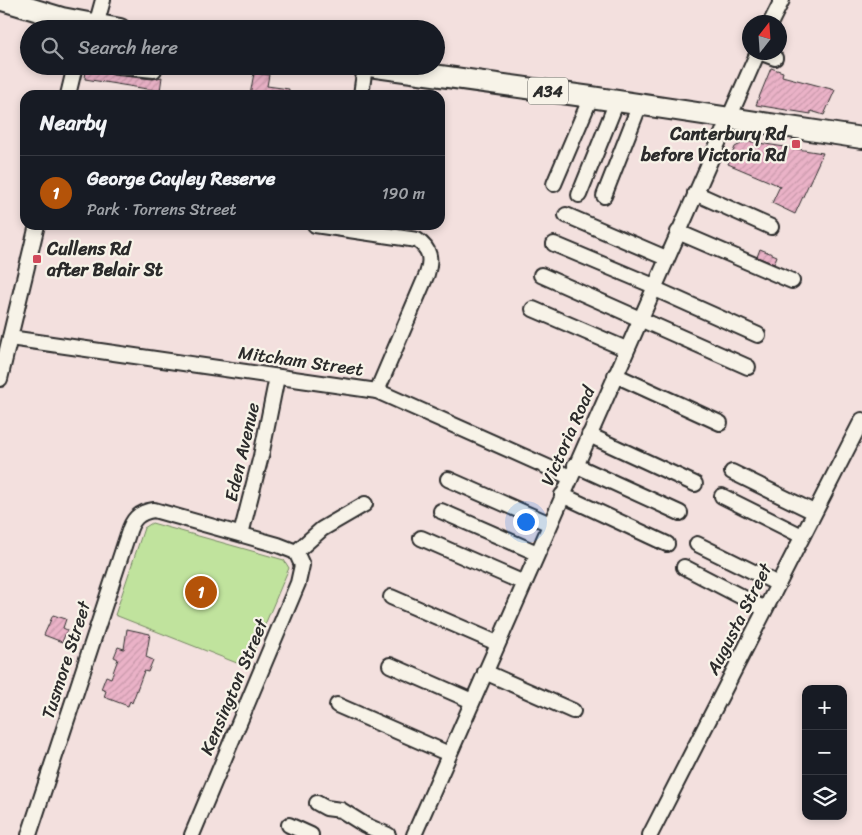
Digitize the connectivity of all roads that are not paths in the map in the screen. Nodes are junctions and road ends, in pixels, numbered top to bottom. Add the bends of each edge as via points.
1 (2, 0) edge
2 (103, 0) edge
3 (782, 0) edge
4 (774, 15) edge
5 (68, 20) edge
6 (91, 20) edge
7 (754, 60) edge
8 (73, 75) edge
9 (363, 75) edge
10 (433, 75) edge
11 (69, 90) edge
12 (362, 90) edge
13 (591, 97) junction
14 (617, 101) junction
15 (640, 104) junction
16 (728, 118) junction
17 (862, 138) edge
18 (554, 184) dead end
19 (695, 193) junction
20 (579, 195) dead end
21 (604, 196) dead end
22 (566, 215) dead end
23 (771, 227) dead end
24 (36, 230) edge
25 (349, 230) edge
26 (678, 232) junction
27 (554, 244) dead end
28 (666, 258) junction
29 (540, 274) dead end
30 (792, 281) dead end
31 (654, 287) junction
32 (533, 309) dead end
33 (640, 318) junction
34 (758, 334) dead end
35 (10, 338) junction
36 (626, 349) junction
37 (748, 367) dead end
38 (615, 375) junction
39 (277, 376) junction
40 (0, 379) edge
41 (378, 391) junction
42 (862, 420) edge
43 (720, 424) dead end
44 (590, 432) junction
45 (573, 471) junction
46 (732, 472) dead end
47 (448, 479) dead end
48 (693, 480) dead end
49 (562, 495) junction
50 (722, 496) dead end
51 (365, 504) dead end
52 (441, 511) dead end
53 (814, 512) junction
54 (680, 513) dead end
55 (550, 524) junction
56 (241, 534) junction
57 (802, 536) junction
58 (421, 538) dead end
59 (667, 544) dead end
60 (697, 544) dead end
61 (296, 552) junction
62 (537, 552) junction
63 (684, 567) dead end
64 (524, 584) junction
65 (778, 584) junction
66 (391, 597) dead end
67 (765, 609) junction
68 (497, 643) junction
69 (390, 666) dead end
70 (485, 672) junction
71 (472, 701) junction
72 (337, 705) dead end
73 (573, 711) dead end
74 (346, 717) dead end
75 (447, 757) junction
76 (317, 803) dead end
77 (289, 825) dead end
78 (29, 835) edge
79 (192, 835) edge
80 (311, 835) edge
81 (388, 835) edge
82 (414, 835) edge
83 (650, 835) edge

1 - 5 highway
2 - 6 street
3 - 4 street
7 - 16 street, Victoria Road
8 - 11 street
9 - 12 street
10 - 13 highway, A34
13 - 14 highway, A34
13 - 18 street
14 - 15 highway, A34
14 - 20 street
15 - 16 highway, A34
15 - 21 street
16 - 17 highway, A34
16 - 19 street, Victoria Road
19 - 23 street
19 - 26 street, Victoria Road
22 - 28 street
24 - 35 street
25 - 41 street via 416,240 428,250 430,258 427,274
26 - 28 street, Victoria Road
26 - 30 street
27 - 31 street
28 - 31 street, Victoria Road
29 - 33 street
31 - 33 street, Victoria Road
31 - 34 street
32 - 36 street
33 - 36 street, Victoria Road
33 - 37 street
35 - 39 street, Mitcham Street
35 - 40 street
36 - 38 street, Victoria Road
38 - 43 street
38 - 44 street, Victoria Road
39 - 41 street, Mitcham Street
39 - 56 street, Eden Avenue
41 - 45 street, Mitcham Street
42 - 53 street, Augusta Street
44 - 45 street, Victoria Road
44 - 48 street
45 - 49 street, Victoria Road
45 - 54 street, Mitcham Street
46 - 53 street
47 - 55 street
49 - 55 street, Victoria Road
49 - 59 street
50 - 57 street
51 - 61 street via 322,529
52 - 62 street
53 - 57 street, Augusta Street
55 - 62 street, Victoria Road
56 - 61 street
56 - 78 street, Tusmore Street via 154,510 139,514 130,526
57 - 65 street, Augusta Street
58 - 64 street
60 - 65 street
61 - 79 street, Kensington Street via 302,565 298,583
62 - 64 street, Victoria Road
63 - 67 street
64 - 68 street, Victoria Road
65 - 67 street, Augusta Street
66 - 68 street
67 - 83 street, Augusta Street
68 - 70 street, Victoria Road
69 - 71 street
70 - 71 street, Victoria Road
70 - 73 street
71 - 75 street, Victoria Road
72 - 75 street
74 - 75 street
75 - 82 street, Victoria Road
76 - 81 street via 341,810 365,826
77 - 80 street

